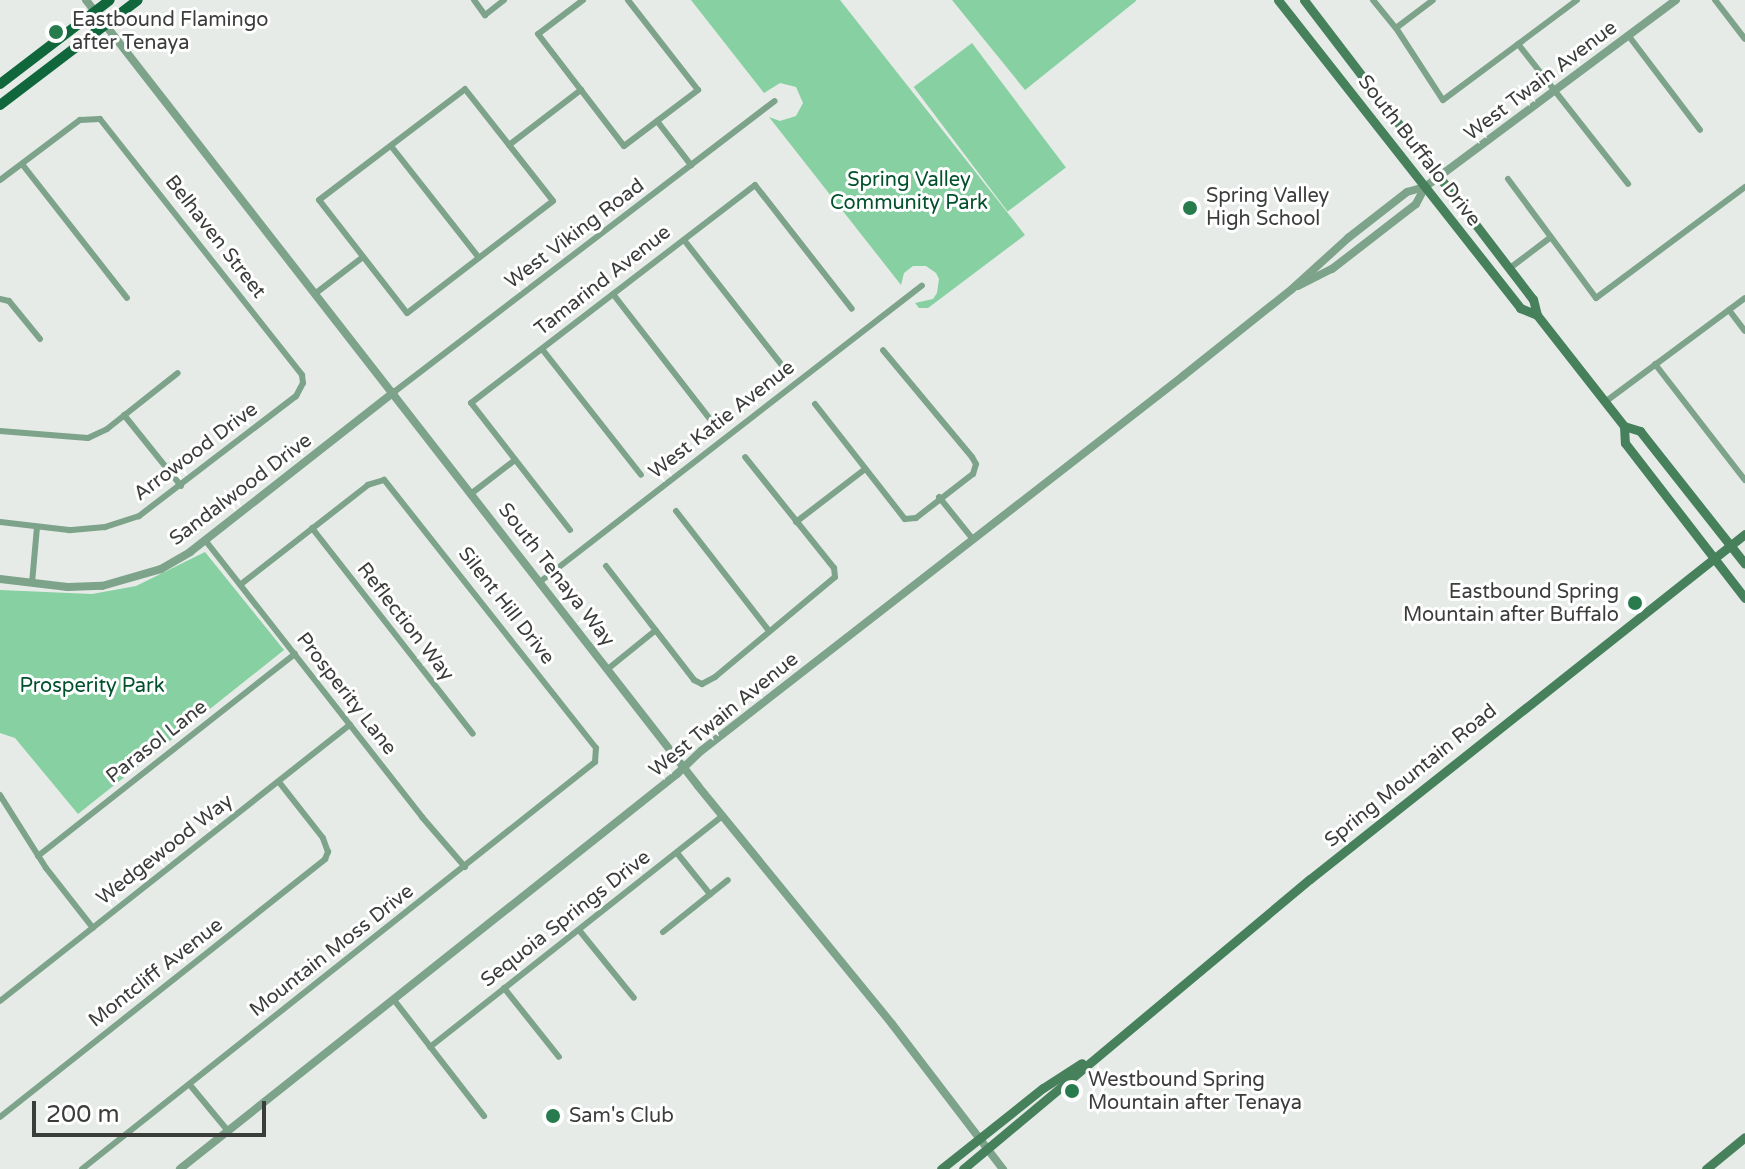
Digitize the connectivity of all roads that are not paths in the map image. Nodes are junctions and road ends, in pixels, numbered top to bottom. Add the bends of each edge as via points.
1 (86, 0) edge
2 (110, 0) edge
3 (138, 0) edge
4 (474, 0) edge
5 (504, 0) edge
6 (583, 0) edge
7 (628, 0) edge
8 (1304, 0) edge
9 (1373, 0) edge
10 (1433, 0) edge
11 (1577, 0) edge
12 (1676, 0) edge
13 (1715, 0) edge
14 (1282, 1) edge
15 (95, 12) junction
16 (106, 25) junction
17 (1396, 28) junction
18 (1628, 35) junction
19 (1745, 39) edge
20 (1518, 44) junction
21 (0, 84) edge
22 (581, 90) junction
23 (1555, 90) junction
24 (775, 101) dead end
25 (0, 105) edge
26 (657, 121) junction
27 (1700, 130) dead end
28 (509, 145) junction
29 (391, 146) junction
30 (22, 164) junction
31 (691, 165) junction
32 (1440, 176) junction
33 (1508, 179) dead end
34 (0, 180) edge
35 (1628, 184) dead end
36 (1425, 187) junction
37 (1745, 187) edge
38 (1551, 237) junction
39 (684, 240) junction
40 (363, 257) junction
41 (479, 258) junction
42 (1510, 268) junction
43 (922, 285) dead end
44 (1292, 289) junction
45 (316, 293) junction
46 (613, 294) junction
47 (127, 298) dead end
48 (1745, 298) edge
49 (1, 299) edge
50 (852, 309) dead end
51 (1729, 310) junction
52 (1537, 315) junction
53 (1745, 331) edge
54 (40, 339) dead end
55 (542, 349) junction
56 (883, 350) dead end
57 (781, 364) dead end
58 (1655, 364) junction
59 (178, 373) dead end
60 (303, 383) joint
61 (394, 392) junction
62 (1605, 402) junction
63 (815, 404) dead end
64 (124, 415) junction
65 (710, 419) dead end
66 (1624, 426) junction
67 (0, 431) edge
68 (745, 457) dead end
69 (515, 460) junction
70 (865, 469) junction
71 (641, 475) dead end
72 (1745, 480) edge
73 (181, 486) junction
74 (472, 493) junction
75 (939, 497) junction
76 (676, 511) dead end
77 (0, 522) edge
78 (796, 522) junction
79 (37, 527) junction
80 (312, 528) junction
81 (570, 530) dead end
82 (1745, 534) edge
83 (972, 538) junction
84 (205, 540) junction
85 (1730, 545) junction
86 (1714, 558) junction
87 (1745, 564) edge
88 (606, 566) dead end
89 (0, 579) edge
90 (541, 581) junction
91 (32, 583) junction
92 (240, 585) junction
93 (1745, 598) edge
94 (656, 630) junction
95 (769, 631) junction
96 (295, 654) junction
97 (609, 668) junction
98 (350, 725) junction
99 (473, 734) dead end
100 (596, 755) joint
101 (685, 766) junction
102 (279, 782) junction
103 (0, 795) edge
104 (722, 816) junction
105 (677, 853) junction
106 (38, 856) junction
107 (465, 867) junction
108 (728, 880) dead end
109 (710, 894) junction
110 (93, 928) junction
111 (579, 930) junction
112 (663, 932) dead end
113 (504, 988) junction
114 (634, 998) dead end
115 (394, 1000) junction
116 (0, 1001) edge
117 (430, 1047) junction
118 (1103, 1049) junction
119 (559, 1057) dead end
120 (190, 1085) junction
121 (484, 1116) dead end
122 (0, 1117) edge
123 (228, 1131) junction
124 (1745, 1137) edge
125 (980, 1138) junction
126 (988, 1149) junction
127 (82, 1169) edge
128 (180, 1169) edge
129 (941, 1169) edge
130 (963, 1169) edge
131 (1003, 1169) edge
132 (1706, 1169) edge

1 - 15 street, South Tenaya Way
2 - 15 main road
3 - 16 main road
4 - 5 street via 485,15
6 - 22 street via 538,34
7 - 26 street via 698,90
8 - 32 main road, South Buffalo Drive
9 - 17 street
10 - 17 street
11 - 20 street
12 - 18 street, West Twain Avenue
13 - 19 street
14 - 36 main road, South Buffalo Drive
15 - 16 street, South Tenaya Way
15 - 21 main road
16 - 25 main road
16 - 45 street, South Tenaya Way
17 - 20 street via 1443,100
18 - 23 street, West Twain Avenue
18 - 27 street
20 - 23 street
22 - 26 street via 624,146
22 - 28 street
23 - 32 street, West Twain Avenue
23 - 35 street
24 - 31 street, West Viking Road
26 - 31 street
28 - 29 street via 465,89
28 - 41 street via 553,201
29 - 40 street via 319,200
29 - 41 street
30 - 34 street
30 - 47 street
30 - 60 street, Belhaven Street via 80,120 94,117 106,124 302,375
31 - 61 street, West Viking Road
32 - 36 street, West Twain Avenue
32 - 42 main road, South Buffalo Drive
33 - 38 street
36 - 44 street, West Twain Avenue via 1407,192
36 - 44 street, West Twain Avenue via 1416,204 1332,269
36 - 52 main road, South Buffalo Drive via 1520,308
37 - 38 street via 1596,298
38 - 42 street
39 - 46 street, Tamarind Avenue
39 - 50 street, Tamarind Avenue via 755,185
39 - 57 street
40 - 41 street via 407,313
40 - 45 street
42 - 52 main road, South Buffalo Drive via 1533,299
43 - 90 street, West Katie Avenue
44 - 83 street, West Twain Avenue
45 - 61 street, South Tenaya Way
46 - 55 street, Tamarind Avenue
46 - 65 street
48 - 51 street
49 - 54 street via 9,301
51 - 53 street
51 - 58 street
52 - 62 main road, South Buffalo Drive
55 - 69 street, Tamarind Avenue via 471,403
55 - 71 street
56 - 75 street via 975,460 973,474
58 - 62 street
58 - 72 street
59 - 64 street
60 - 73 street, Arrowood Drive via 296,396
61 - 74 street, South Tenaya Way
61 - 84 street, Sandalwood Drive
62 - 66 main road, South Buffalo Drive
63 - 70 street
64 - 67 street via 88,438
64 - 73 street
66 - 85 main road, South Buffalo Drive via 1640,431
66 - 86 main road, South Buffalo Drive via 1625,443
68 - 78 street
69 - 74 street
69 - 81 street
70 - 75 street via 899,515 910,520
70 - 78 street
73 - 79 street, Arrowood Drive via 139,516 105,527
74 - 90 street, South Tenaya Way
75 - 83 street
76 - 95 street
77 - 79 street, Arrowood Drive
78 - 95 street via 834,568 832,582
79 - 91 street
80 - 92 street
80 - 99 street, Reflection Way
80 - 100 street, Silent Hill Drive via 368,485 384,480 596,748
82 - 85 main road, Spring Mountain Road
83 - 101 street, West Twain Avenue
84 - 91 street, Sandalwood Drive via 161,569 132,579 102,586
84 - 92 street, Prosperity Lane
85 - 86 main road, Spring Mountain Road
85 - 87 main road, South Buffalo Drive
86 - 93 main road, South Buffalo Drive
86 - 118 main road, Spring Mountain Road
88 - 94 street
89 - 91 street, Sandalwood Drive
90 - 97 street, South Tenaya Way
92 - 96 street, Prosperity Lane
94 - 95 street via 698,683 706,683
94 - 97 street
96 - 98 street, Prosperity Lane
96 - 106 street, Parasol Lane
97 - 101 street, South Tenaya Way
98 - 102 street, Wedgewood Way
98 - 107 street, Prosperity Lane
100 - 107 street, Mountain Moss Drive via 590,768
101 - 104 street, South Tenaya Way
101 - 115 street, West Twain Avenue
102 - 110 street, Wedgewood Way
102 - 122 street, Montcliff Avenue via 323,838 325,859
103 - 106 street
104 - 105 street, Sequoia Springs Drive
104 - 125 street, South Tenaya Way
105 - 109 street
105 - 111 street, Sequoia Springs Drive
106 - 110 street
107 - 120 street, Mountain Moss Drive
108 - 109 street
109 - 112 street
110 - 116 street, Wedgewood Way
111 - 113 street, Sequoia Springs Drive
111 - 114 street
113 - 117 street, Sequoia Springs Drive
113 - 119 street
115 - 117 street
115 - 123 street, West Twain Avenue
117 - 121 street
118 - 125 main road, Spring Mountain Road
118 - 126 main road, Spring Mountain Road
120 - 123 street
120 - 127 street, Mountain Moss Drive
123 - 128 street, West Twain Avenue
124 - 132 main road
125 - 126 street, South Tenaya Way
125 - 129 main road, Spring Mountain Road
126 - 130 main road, Spring Mountain Road
126 - 131 street, South Tenaya Way

